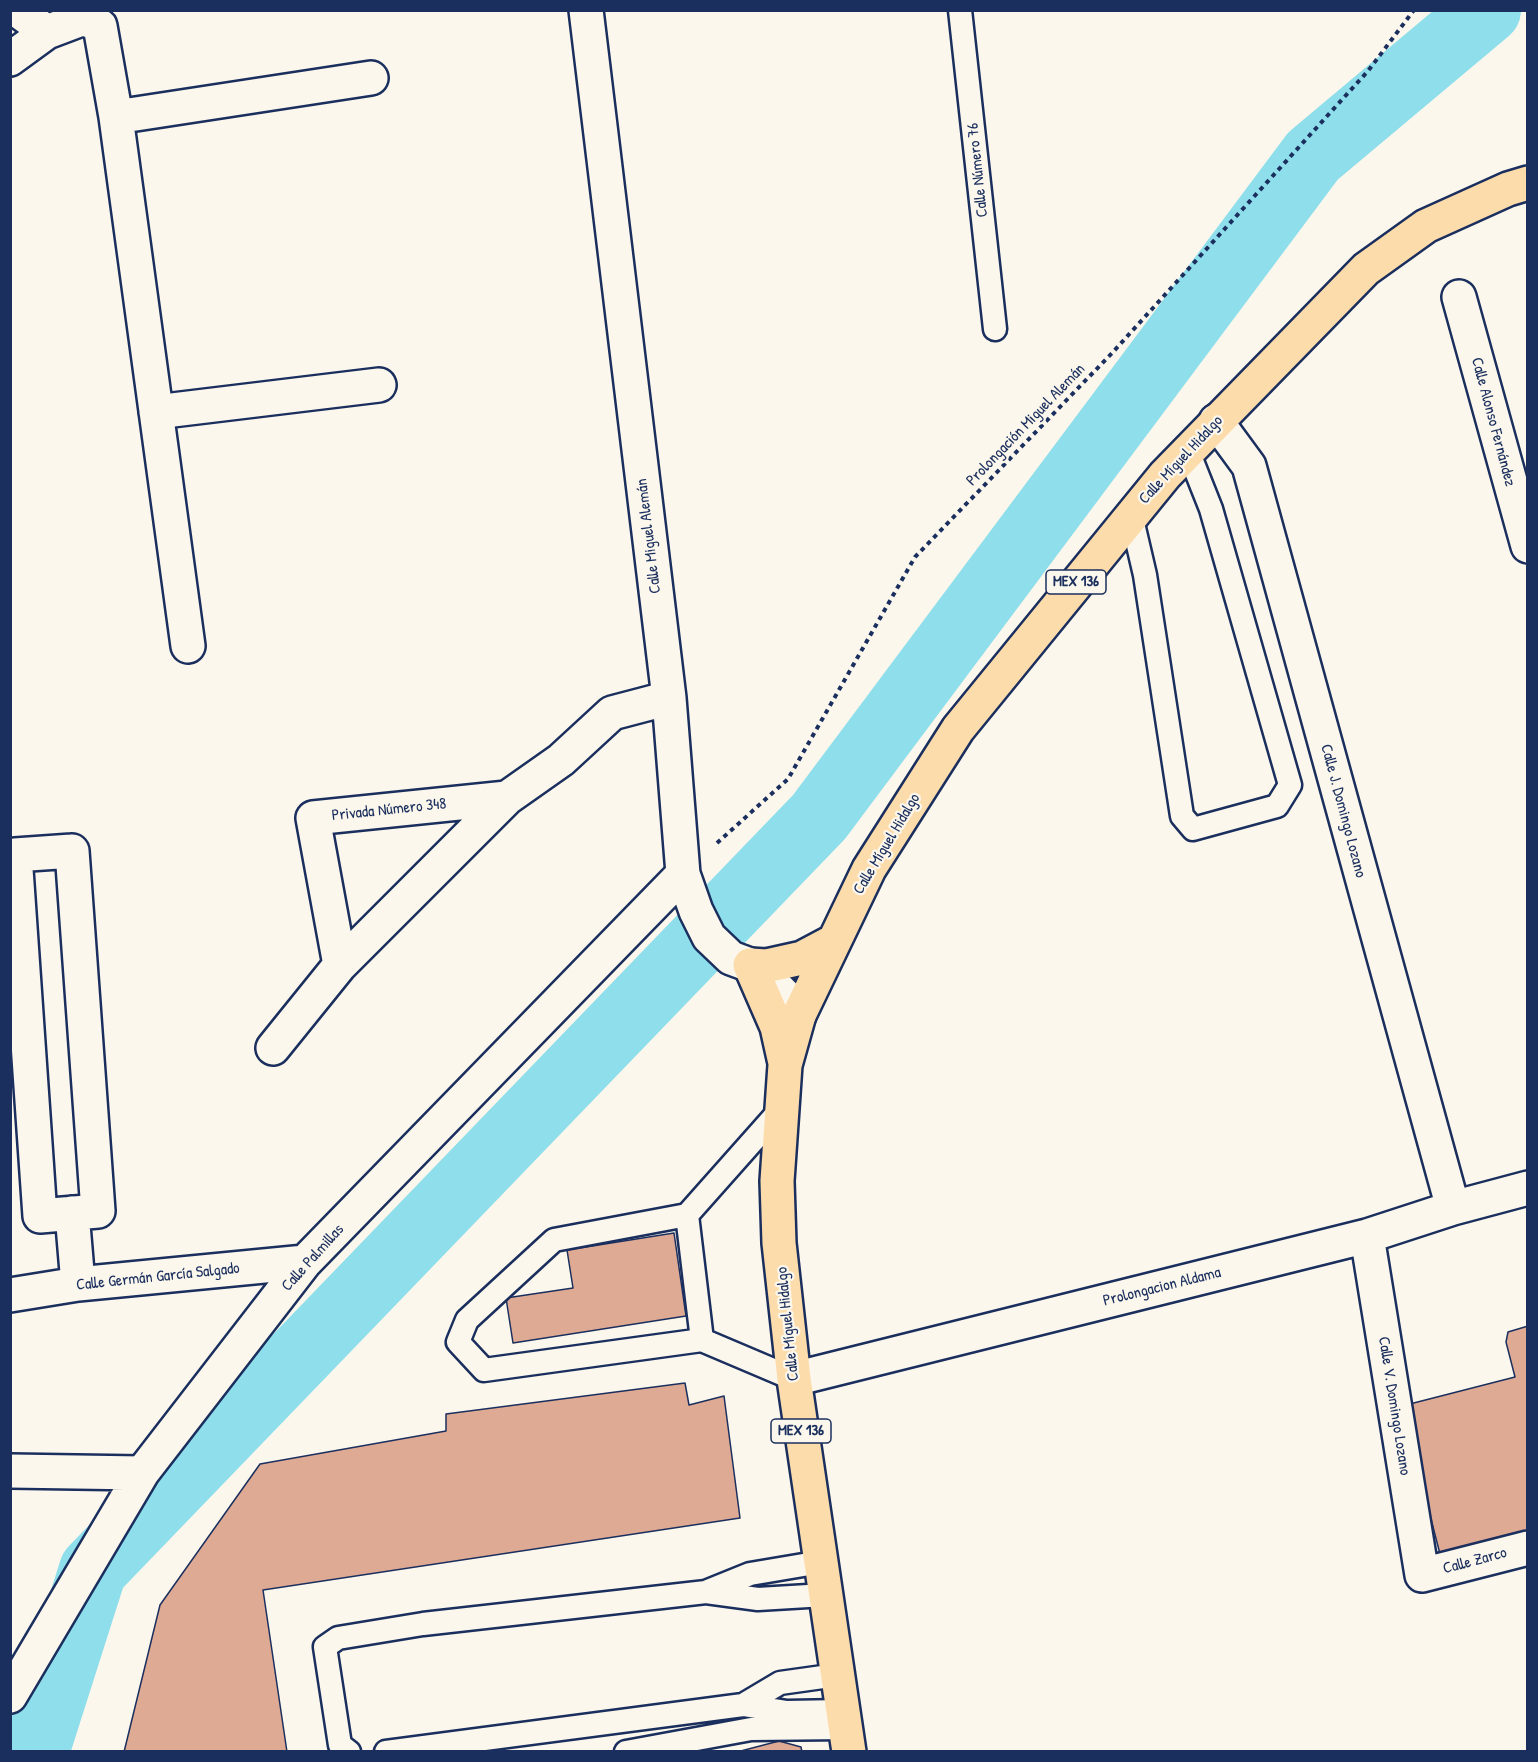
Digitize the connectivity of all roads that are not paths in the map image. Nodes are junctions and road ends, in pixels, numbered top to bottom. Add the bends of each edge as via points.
1 (17, 10) edge
2 (586, 10) edge
3 (960, 10) edge
4 (47, 32) junction
5 (10, 59) edge
6 (371, 78) dead end
7 (116, 117) junction
8 (1527, 183) edge
9 (1459, 297) dead end
10 (995, 329) dead end
11 (379, 386) dead end
12 (156, 412) junction
13 (1216, 422) junction
14 (1188, 451) junction
15 (1131, 515) junction
16 (1527, 546) edge
17 (188, 646) dead end
18 (669, 698) junction
19 (507, 798) junction
20 (683, 874) junction
21 (834, 941) junction
22 (740, 962) junction
23 (340, 965) junction
24 (799, 1015) junction
25 (273, 1048) dead end
26 (785, 1065) junction
27 (782, 1108) junction
28 (1527, 1188) edge
29 (1453, 1208) junction
30 (72, 1213) junction
31 (687, 1215) junction
32 (1366, 1236) junction
33 (305, 1263) junction
34 (78, 1284) junction
35 (10, 1294) edge
36 (702, 1340) junction
37 (794, 1379) junction
38 (10, 1471) edge
39 (142, 1473) junction
40 (1527, 1548) edge
41 (821, 1562) junction
42 (1422, 1575) joint
43 (706, 1592) junction
44 (825, 1595) junction
45 (837, 1675) junction
46 (10, 1696) edge
47 (743, 1705) junction
48 (846, 1730) edge
49 (452, 1748) edge
50 (349, 1752) edge
51 (386, 1752) edge
52 (626, 1752) edge

1 - 4 street
2 - 18 street, Calle Miguel Alemán
3 - 10 lane, Calle Número 76
4 - 5 street
4 - 7 street via 84,18 100,26
6 - 7 street
7 - 12 street
8 - 13 main road, Calle Míguel Hidalgo / MEX 136 via 1426,226 1366,268
9 - 16 street, Calle Alonso Fernández
11 - 12 street
12 - 17 street
13 - 14 main road, Calle Míguel Hidalgo / MEX 136
13 - 29 street, Calle J. Domingo Lozano via 1248,466
14 - 15 main road, Calle Míguel Hidalgo / MEX 136
14 - 15 lane via 1211,509 1290,785 1277,806 1193,829 1182,816 1145,575
15 - 21 main road, Calle Míguel Hidalgo / MEX 136 via 958,729 869,868
18 - 19 street, Privada Número 348 via 612,713 561,760
18 - 20 street, Calle Miguel Alemán
19 - 23 street, Privada Número 348
19 - 23 street, Privada Número 348 via 313,818
20 - 22 street, Calle Miguel Alemán via 709,937
20 - 33 street, Calle Palmillas
21 - 22 main road via 802,958 766,966
21 - 24 main road, Calle Míguel Hidalgo / MEX 136
22 - 24 street, Calle Miguel Alemán via 787,998
22 - 26 main road via 777,1027
23 - 25 street, Privada Número 348
24 - 26 main road, Calle Míguel Hidalgo / MEX 136
26 - 27 main road, Calle Míguel Hidalgo / MEX 136
27 - 31 lane
27 - 37 main road, Calle Míguel Hidalgo / MEX 136 via 777,1181 779,1243
28 - 29 street, Prolongacion Aldama
29 - 32 street, Prolongacion Aldama
30 - 30 street via 40,1216 15,855 72,851 98,1212
30 - 34 street
31 - 36 lane
31 - 36 lane via 554,1240 467,1320 458,1342 484,1370
32 - 37 street, Prolongacion Aldama
32 - 42 street, Calle V. Domingo Lozano
33 - 34 street, Calle Germán García Salgado
33 - 39 street, Calle Palmillas
34 - 35 street, Calle Germán García Salgado
36 - 37 lane
37 - 41 main road, Calle Míguel Hidalgo / MEX 136
38 - 39 street
39 - 46 street, Calle Palmillas
40 - 42 street, Calle Zarco
41 - 43 lane via 750,1574
41 - 44 main road, Calle Míguel Hidalgo / MEX 136
43 - 44 lane via 758,1599
43 - 50 lane via 423,1624 338,1638 325,1647 340,1745
44 - 45 main road, Calle Míguel Hidalgo / MEX 136
45 - 47 lane via 780,1683
45 - 48 main road, Calle Míguel Hidalgo / MEX 136
47 - 48 lane via 788,1712
47 - 49 lane
48 - 52 lane via 751,1729
49 - 51 lane

